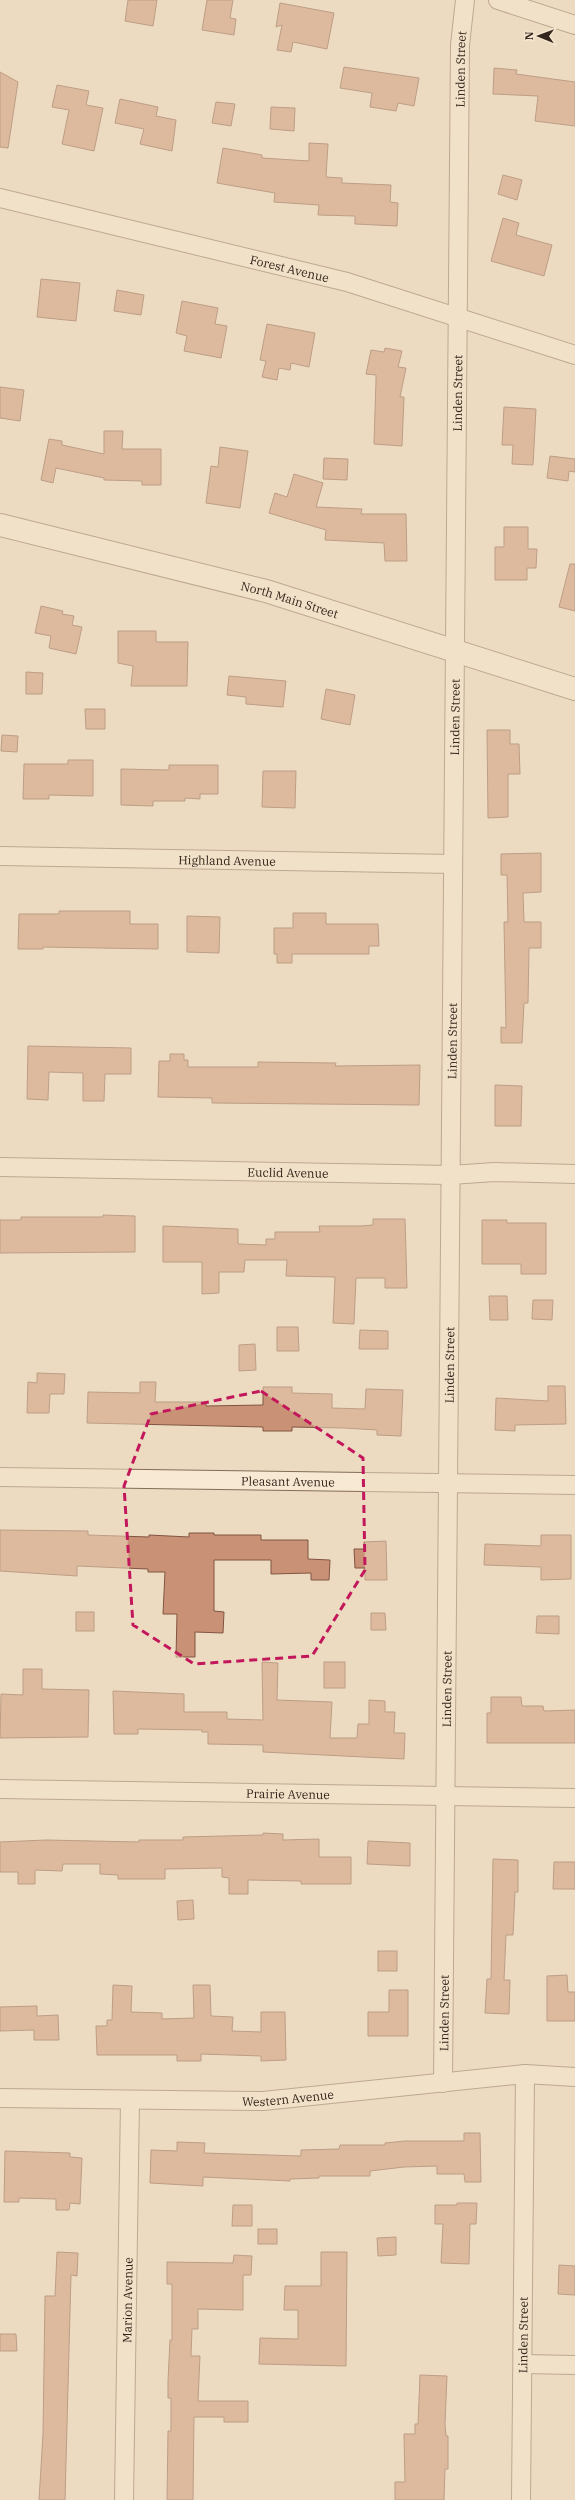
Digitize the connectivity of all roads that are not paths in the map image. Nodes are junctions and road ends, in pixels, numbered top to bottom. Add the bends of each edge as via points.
1 (465, 0) edge
2 (498, 0) edge
3 (575, 24) edge
4 (0, 198) edge
5 (458, 318) junction
6 (575, 355) edge
7 (0, 525) edge
8 (455, 649) junction
9 (575, 689) edge
10 (0, 856) edge
11 (453, 864) junction
12 (0, 1167) edge
13 (575, 1174) edge
14 (451, 1175) junction
15 (0, 1477) edge
16 (448, 1485) junction
17 (575, 1485) edge
18 (0, 1789) edge
19 (446, 1796) junction
20 (575, 1798) edge
21 (526, 2074) junction
22 (575, 2077) edge
23 (443, 2082) junction
24 (0, 2098) edge
25 (130, 2100) junction
26 (523, 2364) junction
27 (575, 2365) edge
28 (124, 2500) edge
29 (521, 2500) edge

1 - 5 street, Linden Street via 460,45
2 - 3 street
4 - 5 street, Forest Avenue via 346,282
5 - 6 street, Forest Avenue
5 - 8 street, Linden Street
7 - 8 street, North Main Street via 227,580
8 - 9 street, North Main Street
8 - 11 street, Linden Street
10 - 11 street, Highland Avenue
11 - 14 street, Linden Street
12 - 14 street, Euclid Avenue
13 - 14 street, Euclid Avenue via 494,1172
14 - 16 street, Linden Street
15 - 16 street, Pleasant Avenue
16 - 17 street, Pleasant Avenue
16 - 19 street, Linden Street
18 - 19 street, Prairie Avenue
19 - 20 street, Prairie Avenue
19 - 23 street, Linden Street
21 - 22 street, Western Avenue
21 - 23 street, Western Avenue
21 - 26 street, Linden Street
23 - 25 street, Western Avenue via 263,2101
24 - 25 street, Western Avenue
25 - 28 street, Marion Avenue
26 - 27 street
26 - 29 street, Linden Street

